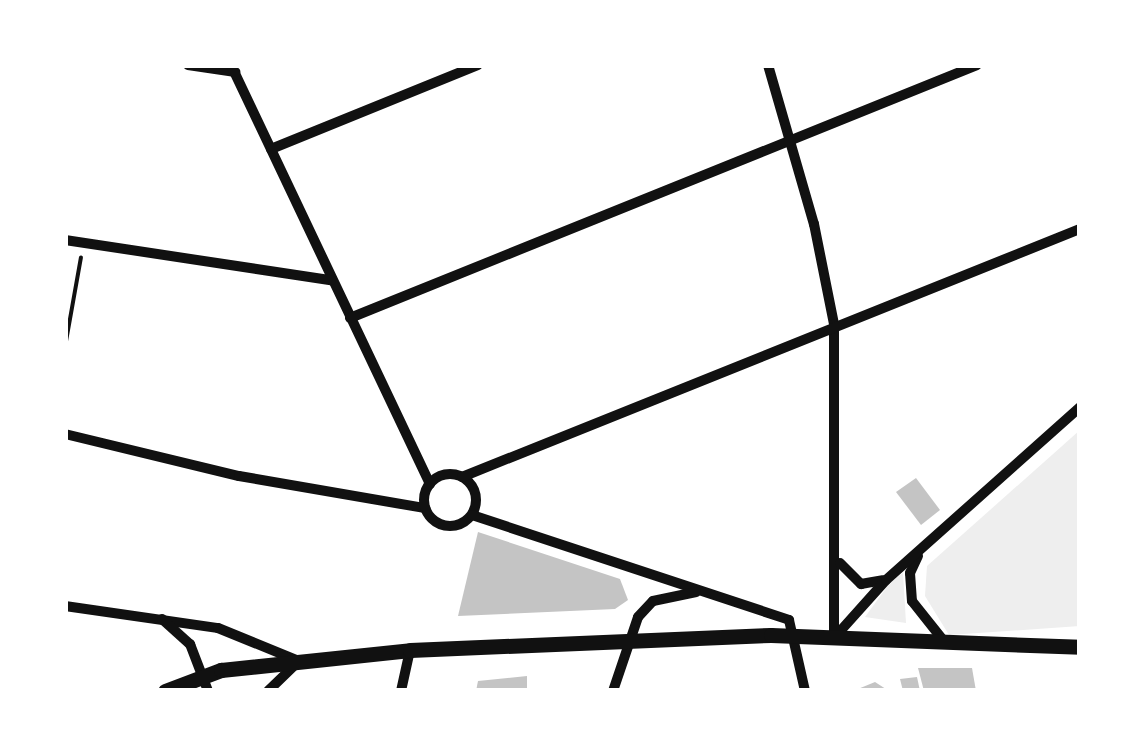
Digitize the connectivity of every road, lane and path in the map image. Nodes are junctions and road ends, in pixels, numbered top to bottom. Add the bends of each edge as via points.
1 (188, 65) edge
2 (478, 65) edge
3 (768, 65) edge
4 (977, 65) edge
5 (233, 69) edge
6 (791, 140) junction
7 (271, 149) junction
8 (1080, 229) edge
9 (65, 240) edge
10 (84, 243) junction
11 (331, 280) junction
12 (350, 318) junction
13 (834, 324) junction
14 (65, 347) edge
15 (1080, 407) edge
16 (65, 434) edge
17 (462, 477) junction
18 (430, 484) junction
19 (426, 508) junction
20 (472, 515) junction
21 (838, 547) junction
22 (922, 549) junction
23 (886, 580) junction
24 (700, 592) junction
25 (65, 606) edge
26 (161, 618) junction
27 (797, 636) junction
28 (834, 638) junction
29 (629, 644) junction
30 (952, 646) junction
31 (1080, 648) edge
32 (410, 650) junction
33 (299, 661) junction
34 (205, 683) edge
35 (164, 691) edge
36 (268, 691) edge
37 (401, 691) edge
38 (613, 691) edge
39 (805, 691) edge

1 - 5 street
2 - 7 street
3 - 6 street
4 - 6 street
5 - 7 street
6 - 12 street
6 - 13 street
7 - 11 street
8 - 13 street
9 - 10 street
10 - 11 street
10 - 14 path
11 - 12 street
12 - 18 street
13 - 17 street
13 - 21 street
15 - 22 street
16 - 19 street via 239,476
17 - 18 street via 444,475
17 - 20 street via 476,498
18 - 19 street
19 - 20 street via 443,525
20 - 24 street
21 - 23 street via 851,579
21 - 28 street
22 - 23 street
22 - 30 street via 910,573 912,601 920,619
23 - 28 street
24 - 27 street via 789,620
24 - 29 street via 653,601 638,617
25 - 26 street
26 - 33 street via 250,638
26 - 34 street via 190,644
27 - 28 main road
27 - 29 main road
27 - 39 street via 796,665
28 - 30 main road
29 - 32 main road
29 - 38 street
30 - 31 main road
32 - 33 main road
32 - 37 street
33 - 34 main road
33 - 36 street
34 - 35 main road

